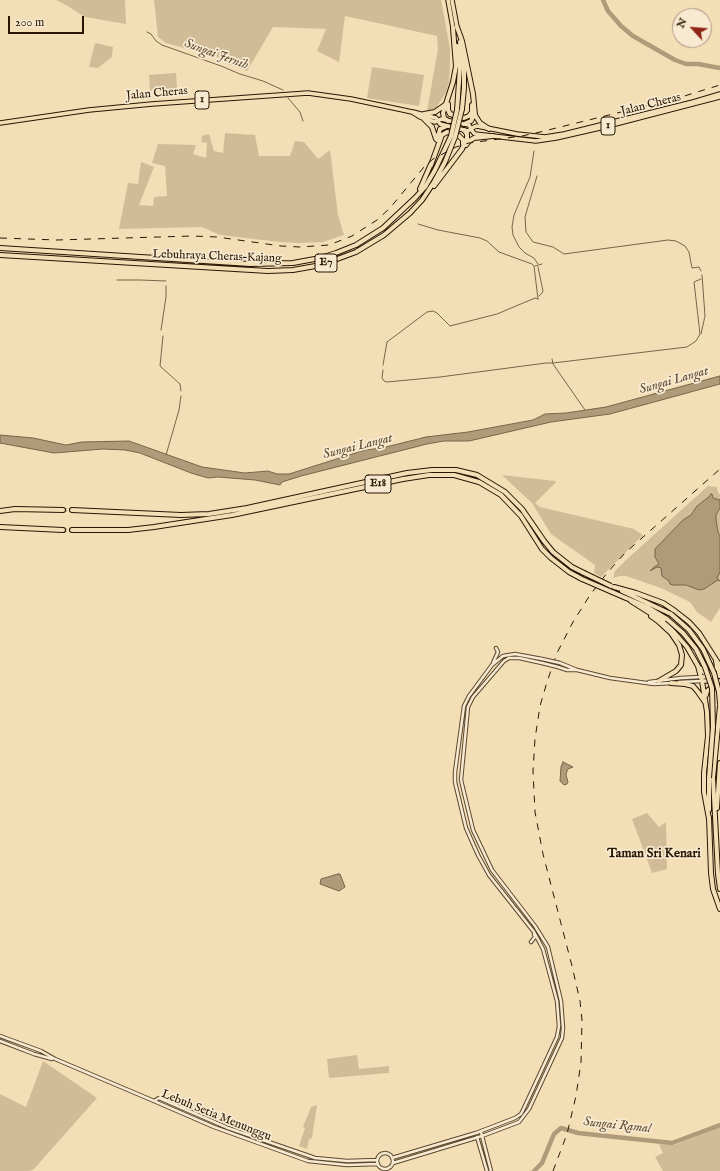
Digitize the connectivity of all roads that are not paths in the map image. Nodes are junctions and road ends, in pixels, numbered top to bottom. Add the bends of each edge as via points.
1 (448, 0) edge
2 (452, 0) edge
3 (452, 10) junction
4 (455, 28) junction
5 (473, 94) junction
6 (720, 94) edge
7 (450, 95) junction
8 (720, 97) edge
9 (446, 104) junction
10 (474, 107) junction
11 (424, 116) junction
12 (0, 123) edge
13 (448, 123) junction
14 (464, 124) junction
15 (471, 129) junction
16 (490, 129) junction
17 (464, 130) junction
18 (453, 136) junction
19 (493, 136) junction
20 (436, 141) junction
21 (462, 149) junction
22 (452, 163) junction
23 (431, 165) junction
24 (415, 198) junction
25 (422, 200) junction
26 (0, 248) edge
27 (0, 255) edge
28 (63, 510) tunnel mouth
29 (72, 510) tunnel mouth
30 (0, 511) edge
31 (0, 527) edge
32 (63, 530) tunnel mouth
33 (72, 530) tunnel mouth
34 (613, 586) junction
35 (631, 601) junction
36 (641, 608) junction
37 (496, 648) dead end
38 (716, 661) junction
39 (492, 665) junction
40 (698, 666) junction
41 (720, 666) edge
42 (577, 670) junction
43 (720, 676) edge
44 (701, 679) junction
45 (659, 681) junction
46 (720, 681) edge
47 (646, 682) junction
48 (671, 683) junction
49 (720, 688) edge
50 (705, 698) junction
51 (706, 704) junction
52 (720, 705) edge
53 (720, 763) edge
54 (711, 778) junction
55 (709, 819) junction
56 (716, 832) junction
57 (720, 889) edge
58 (720, 909) edge
59 (534, 932) junction
60 (531, 942) dead end
61 (0, 1036) edge
62 (0, 1041) edge
63 (54, 1059) junction
64 (154, 1101) junction
65 (229, 1128) junction
66 (481, 1132) junction
67 (227, 1133) junction
68 (476, 1133) junction
69 (482, 1136) junction
70 (477, 1137) junction
71 (392, 1158) junction
72 (377, 1160) junction
73 (393, 1163) junction
74 (378, 1164) junction
75 (487, 1171) edge
76 (491, 1171) edge

1 - 3 main road
2 - 3 main road
3 - 4 main road, E7
4 - 5 highway via 462,41
4 - 7 highway via 456,66
4 - 18 highway, Lebuhraya Cheras–Kajang / E7, bridge via 460,68 460,109
5 - 7 highway via 472,112 464,118 450,114
5 - 10 highway
6 - 16 main road, Jalan Cheras / 1 via 554,136 531,136
7 - 9 highway
8 - 19 main road, Jalan Cheras / 1 via 543,141
9 - 11 highway
9 - 13 highway via 443,116
10 - 14 highway via 471,121
10 - 16 highway via 477,119
11 - 12 main road, Jalan Cheras / 1 via 319,94 300,93 89,110
11 - 13 main road, Jalan Cheras / 1 via 435,122 441,119
11 - 20 highway via 435,131
13 - 14 main road, Jalan Cheras / 1
13 - 17 main road, Jalan Cheras / 1
13 - 20 highway via 440,129
14 - 15 main road, Jalan Cheras / 1 via 469,125
15 - 16 main road, Jalan Cheras / 1 via 477,126
15 - 17 main road, Jalan Cheras / 1
15 - 19 main road, Jalan Cheras / 1 via 475,134
17 - 21 highway via 467,138
18 - 24 highway, Lebuhraya Cheras–Kajang / E7 via 432,175
18 - 25 highway, Lebuhraya Cheras–Kajang / E7 via 439,172
19 - 21 highway via 474,138
20 - 23 highway
21 - 22 highway
22 - 23 highway via 463,140 458,134 447,132 440,137
22 - 25 highway
23 - 24 highway
24 - 26 highway, Lebuhraya Cheras–Kajang / E7 via 383,228 356,245 331,255 293,263 250,264
25 - 27 highway, Lebuhraya Cheras–Kajang / E7 via 384,235 356,252 321,265 293,270 268,271
28 - 30 highway
29 - 34 highway, E18, bridge via 209,514 407,473 456,470 477,475 505,492 522,509 553,552 572,567
31 - 32 highway
33 - 35 highway, E18, bridge via 128,530 154,527 232,515 403,479 454,475 479,482 501,495 521,516 542,549 569,572
34 - 38 highway via 663,603 676,611 699,633
34 - 52 highway, E18, bridge via 663,609 689,630 709,661 717,682
35 - 36 highway
35 - 54 highway, E18, bridge via 667,619 683,633 705,667 712,688
36 - 40 highway via 660,618 674,631
36 - 45 highway via 665,627 681,650 682,660 678,669
37 - 39 street via 498,652
38 - 40 highway via 717,667 711,673 705,673
38 - 41 highway
38 - 43 highway
39 - 42 street, bridge via 503,656 520,654 560,663
39 - 59 street via 465,701 455,782 466,828 478,855 489,875
40 - 44 highway
42 - 47 street via 610,678
42 - 69 street, bridge via 509,658 499,665 468,707 461,780 473,830 492,870 548,948 561,1001 563,1028 562,1038 523,1119
43 - 44 main road
44 - 45 street
44 - 46 main road
44 - 48 street
44 - 50 highway
45 - 47 street
47 - 48 street
48 - 51 highway via 693,686
49 - 50 highway via 711,688
50 - 51 highway
51 - 55 highway via 708,736 704,792
52 - 54 highway, E18
53 - 56 highway
54 - 55 highway, E18
54 - 56 highway, E18
55 - 58 highway, E18 via 711,873
56 - 57 highway, E18
59 - 60 street
59 - 66 street via 546,958 557,1001 558,1031 520,1114
61 - 63 street via 41,1051
62 - 63 street
63 - 64 street, Lebuh Setia Menunggu
64 - 65 street, Lebuh Setia Menunggu via 159,1098
64 - 67 street, Lebuh Setia Menunggu
65 - 67 street
65 - 72 street, Lebuh Setia Menunggu via 315,1158
66 - 68 street
66 - 69 street
67 - 74 street, Lebuh Setia Menunggu via 314,1162
68 - 70 street
68 - 71 street
69 - 70 street
69 - 76 street
70 - 73 street
70 - 75 street
71 - 72 street via 390,1154 384,1153
71 - 73 street
72 - 74 street
73 - 74 street via 386,1169 382,1169

